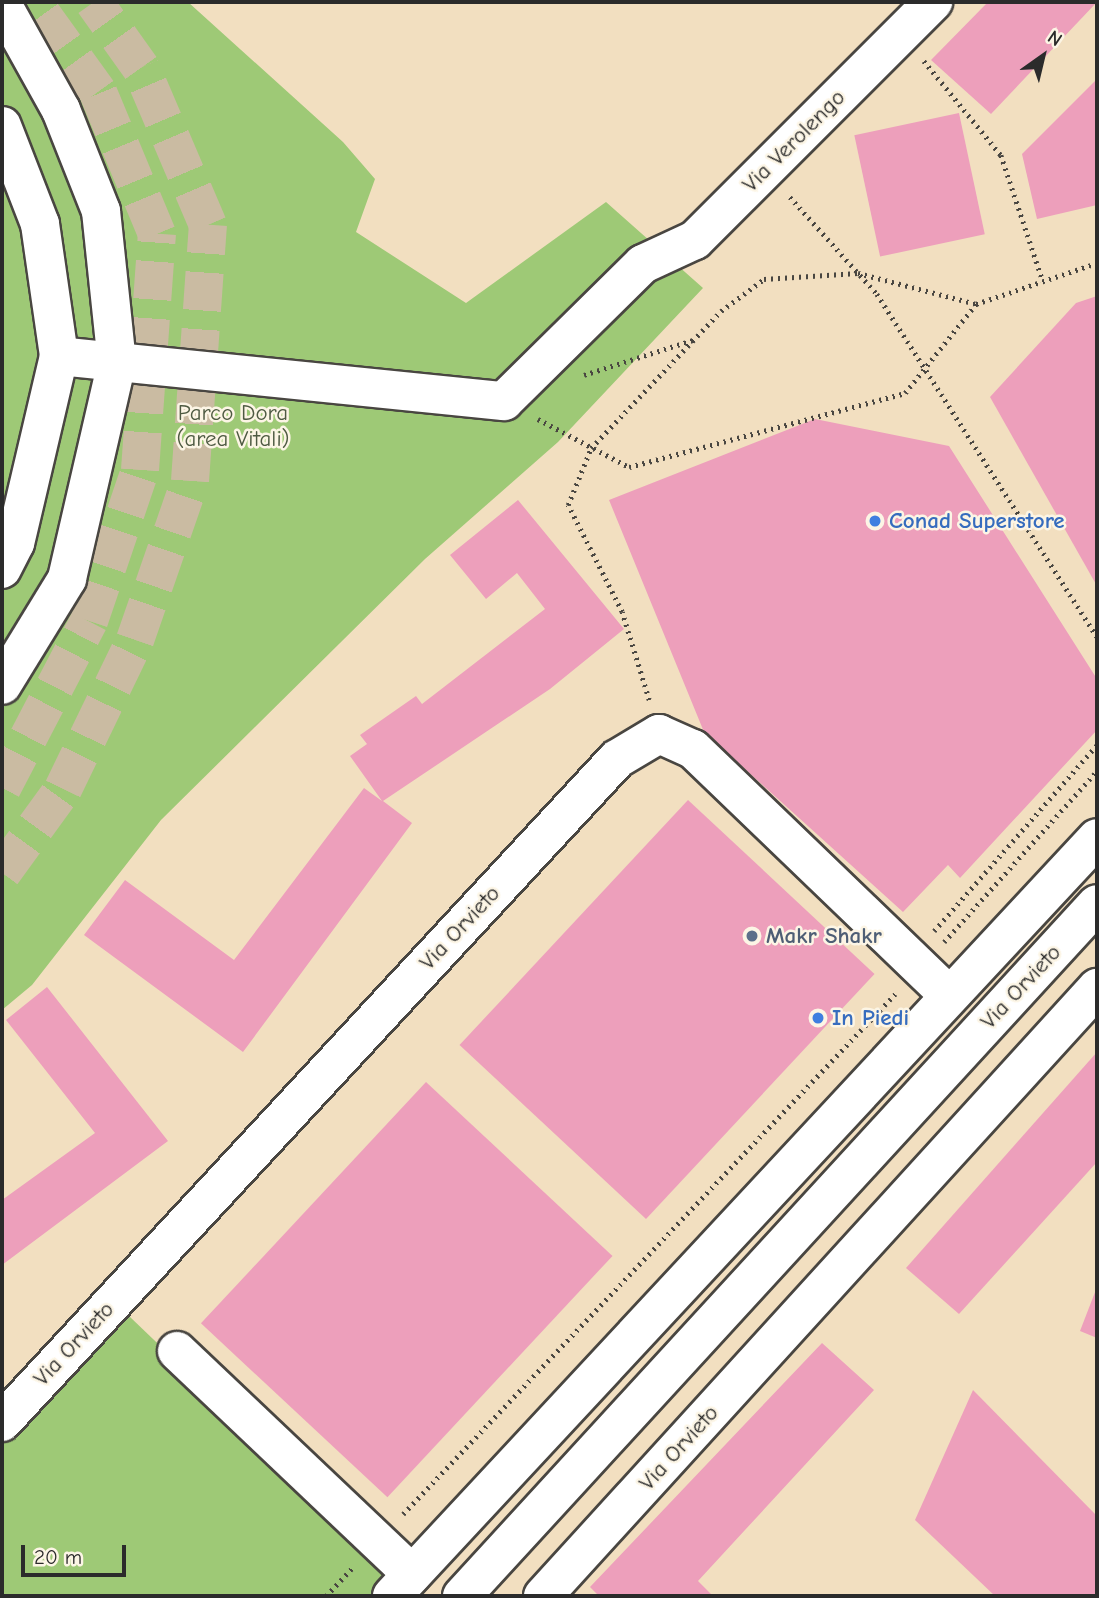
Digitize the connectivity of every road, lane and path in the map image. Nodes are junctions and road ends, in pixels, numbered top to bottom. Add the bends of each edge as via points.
1 (933, 2) edge
2 (2, 4) edge
3 (901, 34) junction
4 (2, 126) edge
5 (765, 170) junction
6 (1097, 263) edge
7 (858, 274) junction
8 (1044, 281) junction
9 (976, 304) junction
10 (694, 340) junction
11 (59, 356) junction
12 (117, 362) junction
13 (924, 369) junction
14 (580, 376) dead end
15 (504, 401) junction
16 (591, 447) junction
17 (2, 569) edge
18 (1097, 637) edge
19 (2, 685) edge
20 (659, 734) junction
21 (1097, 746) edge
22 (1097, 771) edge
23 (1097, 838) edge
24 (1097, 904) edge
25 (914, 964) junction
26 (1097, 988) edge
27 (950, 996) junction
28 (177, 1350) dead end
29 (2, 1422) edge
30 (377, 1542) junction
31 (402, 1585) edge
32 (556, 1592) edge
33 (326, 1596) edge
34 (462, 1596) edge

1 - 3 street, Via Verolengo
2 - 12 street via 61,110 101,211
3 - 5 street, Via Verolengo
3 - 8 path via 1001,155
4 - 11 street via 40,224
5 - 7 path
5 - 15 street, Via Verolengo via 695,240 642,264
6 - 8 path
7 - 9 path
7 - 10 path via 764,279
7 - 13 path
8 - 9 path
9 - 13 path
10 - 14 path
10 - 16 path
11 - 12 street
11 - 17 street via 15,543
12 - 15 street
12 - 19 street via 67,579
13 - 16 path via 905,393 629,467
13 - 18 path
15 - 16 path
16 - 20 path via 568,505 622,612
20 - 25 street, Via Orvieto via 693,749
20 - 29 street, Via Orvieto via 617,759
21 - 25 path
22 - 25 path
23 - 27 street, Via Orvieto
24 - 34 street, Via Orvieto
25 - 27 street, Via Orvieto
25 - 30 path
26 - 32 street, Via Orvieto
27 - 31 street, Via Orvieto
28 - 30 street
30 - 31 street
30 - 33 path

